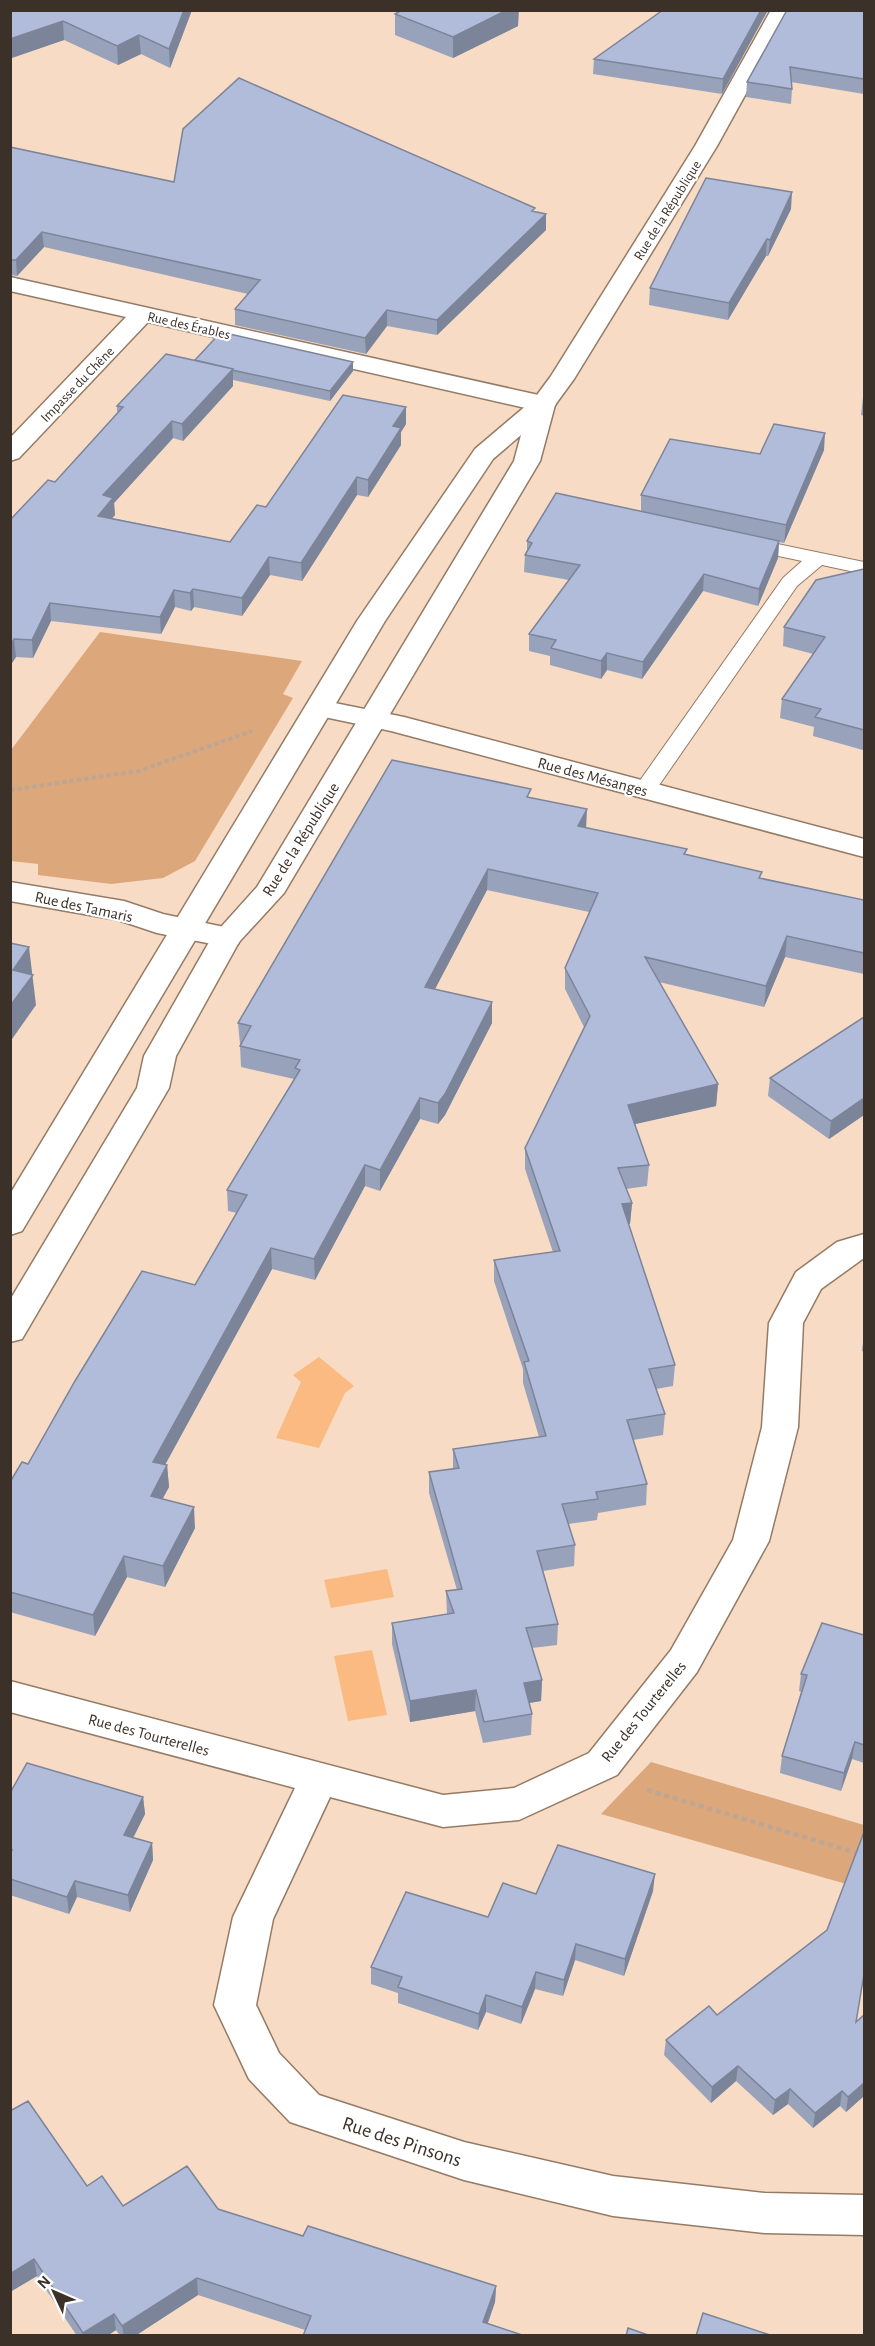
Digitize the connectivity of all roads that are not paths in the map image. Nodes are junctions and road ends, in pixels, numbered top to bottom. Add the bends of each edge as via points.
1 (782, 10) edge
2 (10, 284) edge
3 (143, 314) junction
4 (543, 404) junction
5 (10, 453) edge
6 (729, 540) edge
7 (818, 558) junction
8 (864, 568) edge
9 (320, 708) junction
10 (374, 719) junction
11 (645, 789) junction
12 (864, 848) edge
13 (10, 891) edge
14 (188, 930) junction
15 (227, 938) junction
16 (10, 1223) edge
17 (864, 1246) edge
18 (10, 1330) edge
19 (10, 1696) edge
20 (318, 1779) junction
21 (864, 2215) edge

1 - 4 street, Rue de la République via 700,156
2 - 3 street, Rue des Érables
3 - 4 street, Rue des Érables
3 - 5 street, Impasse du Chêne
4 - 9 street, Rue de la République via 484,454 371,621
4 - 10 street, Rue de la République via 527,461
6 - 7 lane
7 - 8 lane
7 - 11 lane via 790,582
9 - 10 street, Rue des Mésanges
9 - 14 street, Rue de la République
10 - 11 street, Rue des Mésanges
10 - 15 street, Rue de la République via 269,893
11 - 12 street, Rue des Mésanges
13 - 14 street, Rue des Tamaris via 124,911
14 - 15 street, Rue des Tamaris
14 - 16 street, Rue de la République
15 - 18 street, Rue de la République via 160,1056 153,1088
17 - 20 street, Rue des Tourterelles via 849,1250 808,1281 786,1323 780,1427 751,1541 684,1661 603,1764 519,1804 443,1811
19 - 20 street, Rue des Tourterelles
20 - 21 street, Rue des Pinsons via 254,1917 235,2005 264,2066 305,2109 464,2162 613,2196 765,2213

